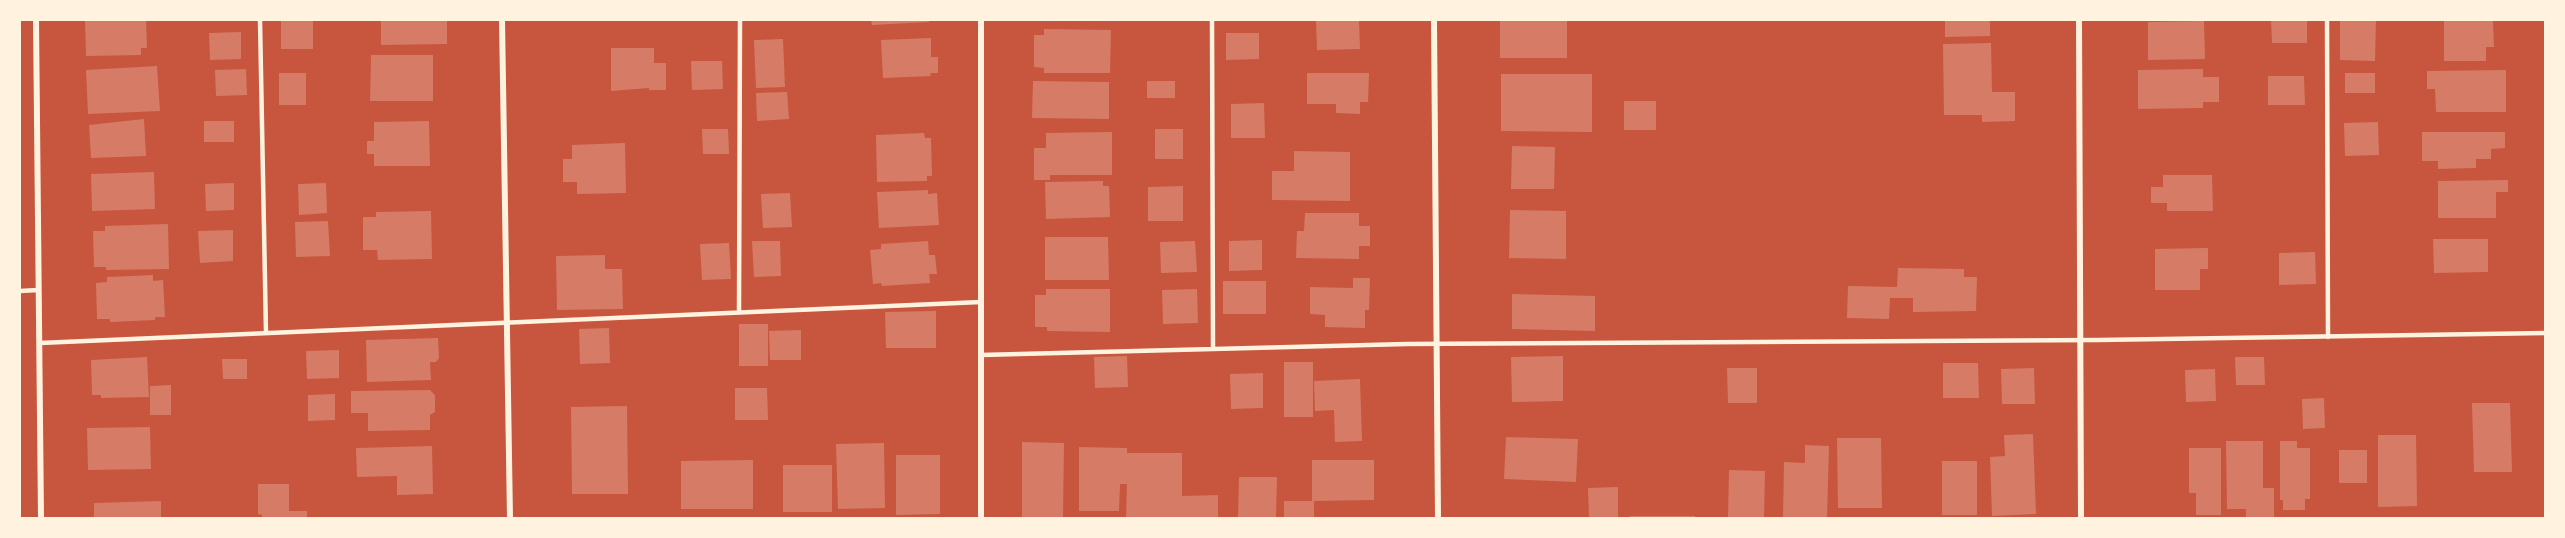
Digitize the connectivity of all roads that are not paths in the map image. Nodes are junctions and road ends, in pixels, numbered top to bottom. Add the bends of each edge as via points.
1 (36, 20) edge
2 (260, 20) edge
3 (502, 20) edge
4 (740, 20) edge
5 (981, 20) edge
6 (1212, 20) edge
7 (1434, 20) edge
8 (2079, 20) edge
9 (2327, 20) edge
10 (38, 290) junction
11 (20, 291) edge
12 (981, 302) junction
13 (739, 311) junction
14 (507, 323) junction
15 (266, 333) junction
16 (2546, 333) edge
17 (2328, 337) junction
18 (2080, 340) junction
19 (40, 343) junction
20 (1437, 344) junction
21 (1213, 350) junction
22 (981, 355) junction
23 (41, 519) edge
24 (510, 519) edge
25 (981, 519) edge
26 (1438, 519) edge
27 (2081, 519) edge

1 - 10 street
2 - 15 lane
3 - 14 street
4 - 13 lane
5 - 12 street
6 - 21 lane
7 - 20 street
8 - 18 street
9 - 17 lane
10 - 11 lane
10 - 19 street
12 - 13 lane
12 - 22 street
13 - 14 lane
14 - 15 lane
14 - 24 street
15 - 19 lane
16 - 17 lane
17 - 18 lane
18 - 20 lane
18 - 27 street
19 - 23 street
20 - 21 lane
20 - 26 street
21 - 22 lane
22 - 25 street

